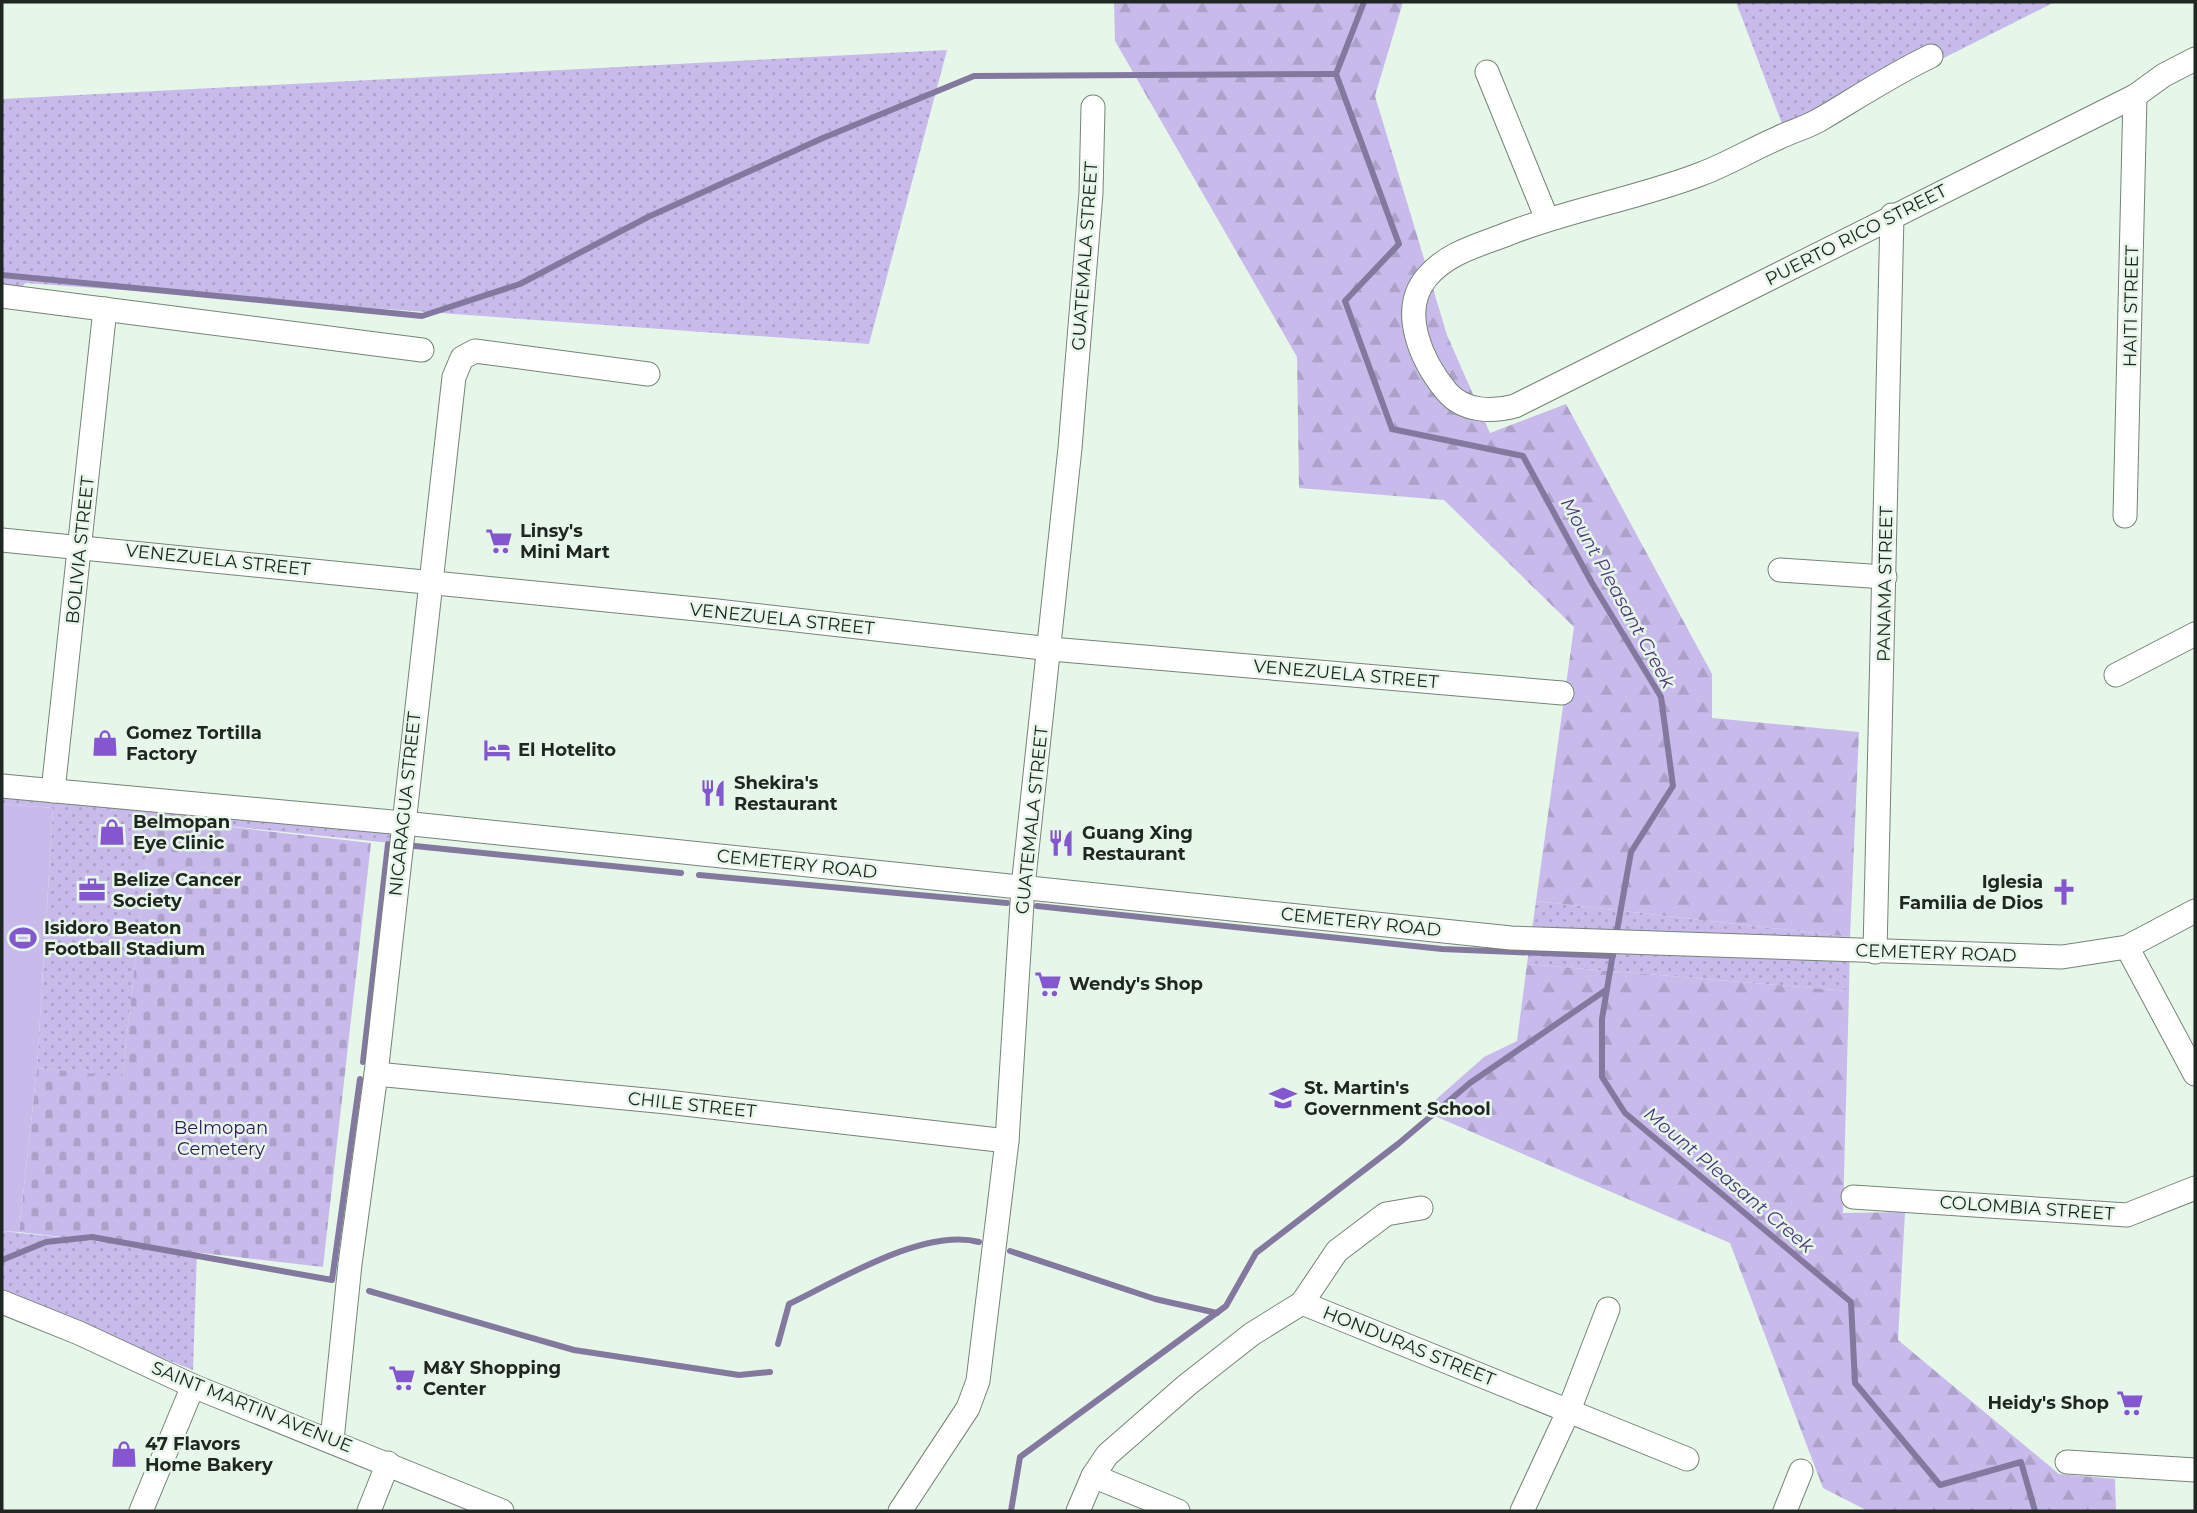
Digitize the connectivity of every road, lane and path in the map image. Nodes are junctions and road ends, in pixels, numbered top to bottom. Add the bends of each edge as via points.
1 (1931, 56) dead end
2 (2195, 59) edge
3 (1487, 72) dead end
4 (2135, 96) junction
5 (1093, 107) dead end
6 (1892, 215) junction
7 (1547, 219) junction
8 (2, 296) edge
9 (105, 309) junction
10 (422, 350) dead end
11 (648, 374) dead end
12 (2125, 516) dead end
13 (2, 540) edge
14 (82, 546) junction
15 (1780, 570) dead end
16 (1885, 577) junction
17 (429, 582) junction
18 (2195, 635) edge
19 (1051, 649) junction
20 (2116, 676) dead end
21 (1562, 693) dead end
22 (2, 786) edge
23 (52, 791) junction
24 (403, 823) junction
25 (1023, 887) junction
26 (2195, 911) edge
27 (2127, 947) junction
28 (1875, 952) junction
29 (376, 1074) junction
30 (2195, 1074) edge
31 (1007, 1141) junction
32 (2195, 1188) edge
33 (1853, 1197) dead end
34 (1421, 1208) dead end
35 (2, 1302) edge
36 (1302, 1303) junction
37 (1608, 1309) dead end
38 (194, 1386) junction
39 (1569, 1410) junction
40 (332, 1440) junction
41 (1687, 1459) dead end
42 (2067, 1462) dead end
43 (388, 1463) junction
44 (2195, 1470) edge
45 (1801, 1471) dead end
46 (1093, 1476) junction
47 (141, 1511) edge
48 (369, 1511) edge
49 (502, 1511) edge
50 (900, 1511) edge
51 (1078, 1511) edge
52 (1178, 1511) edge
53 (1522, 1511) edge
54 (1785, 1511) edge

1 - 7 street via 1819,120 1711,170
2 - 4 street, PUERTO RICO STREET
3 - 7 street
4 - 6 street, PUERTO RICO STREET
4 - 12 street, HAITI STREET
5 - 19 street, GUATEMALA STREET via 1086,264
6 - 7 street, PUERTO RICO STREET via 1515,406 1493,412 1470,406 1449,395 1429,368 1412,309 1416,294 1444,260
6 - 16 street, PANAMA STREET
8 - 9 street
9 - 10 street
9 - 14 street, BOLIVIA STREET
11 - 17 street, NICARAGUA STREET via 475,351 462,358 454,377
13 - 14 street, VENEZUELA STREET
14 - 17 street, VENEZUELA STREET
14 - 23 street, BOLIVIA STREET
15 - 16 street
16 - 28 street, PANAMA STREET
17 - 19 street, VENEZUELA STREET
17 - 24 street, NICARAGUA STREET
18 - 20 street
19 - 21 street, VENEZUELA STREET
19 - 25 street, GUATEMALA STREET
22 - 23 street, CEMETERY ROAD
23 - 24 street, CEMETERY ROAD
24 - 25 street, CEMETERY ROAD
24 - 29 street, NICARAGUA STREET
25 - 28 street, CEMETERY ROAD via 1511,938
25 - 31 street, GUATEMALA STREET
26 - 27 street, CEMETERY ROAD
27 - 28 street, CEMETERY ROAD via 2062,957
27 - 30 street
29 - 31 street, CHILE STREET
29 - 40 street, NICARAGUA STREET
31 - 50 street, GUATEMALA STREET via 974,1394
32 - 33 street, COLOMBIA STREET via 2127,1215
34 - 36 street via 1386,1214 1337,1251
35 - 38 street, SAINT MARTIN AVENUE
36 - 39 street, HONDURAS STREET
36 - 46 street, HONDURAS STREET via 1252,1334 1187,1385 1107,1455
37 - 39 street
38 - 40 street, SAINT MARTIN AVENUE
38 - 47 street
39 - 41 street, HONDURAS STREET
39 - 53 street
40 - 43 street, SAINT MARTIN AVENUE
42 - 44 street
43 - 48 street
43 - 49 street, SAINT MARTIN AVENUE
45 - 54 street
46 - 51 street, HONDURAS STREET
46 - 52 street

